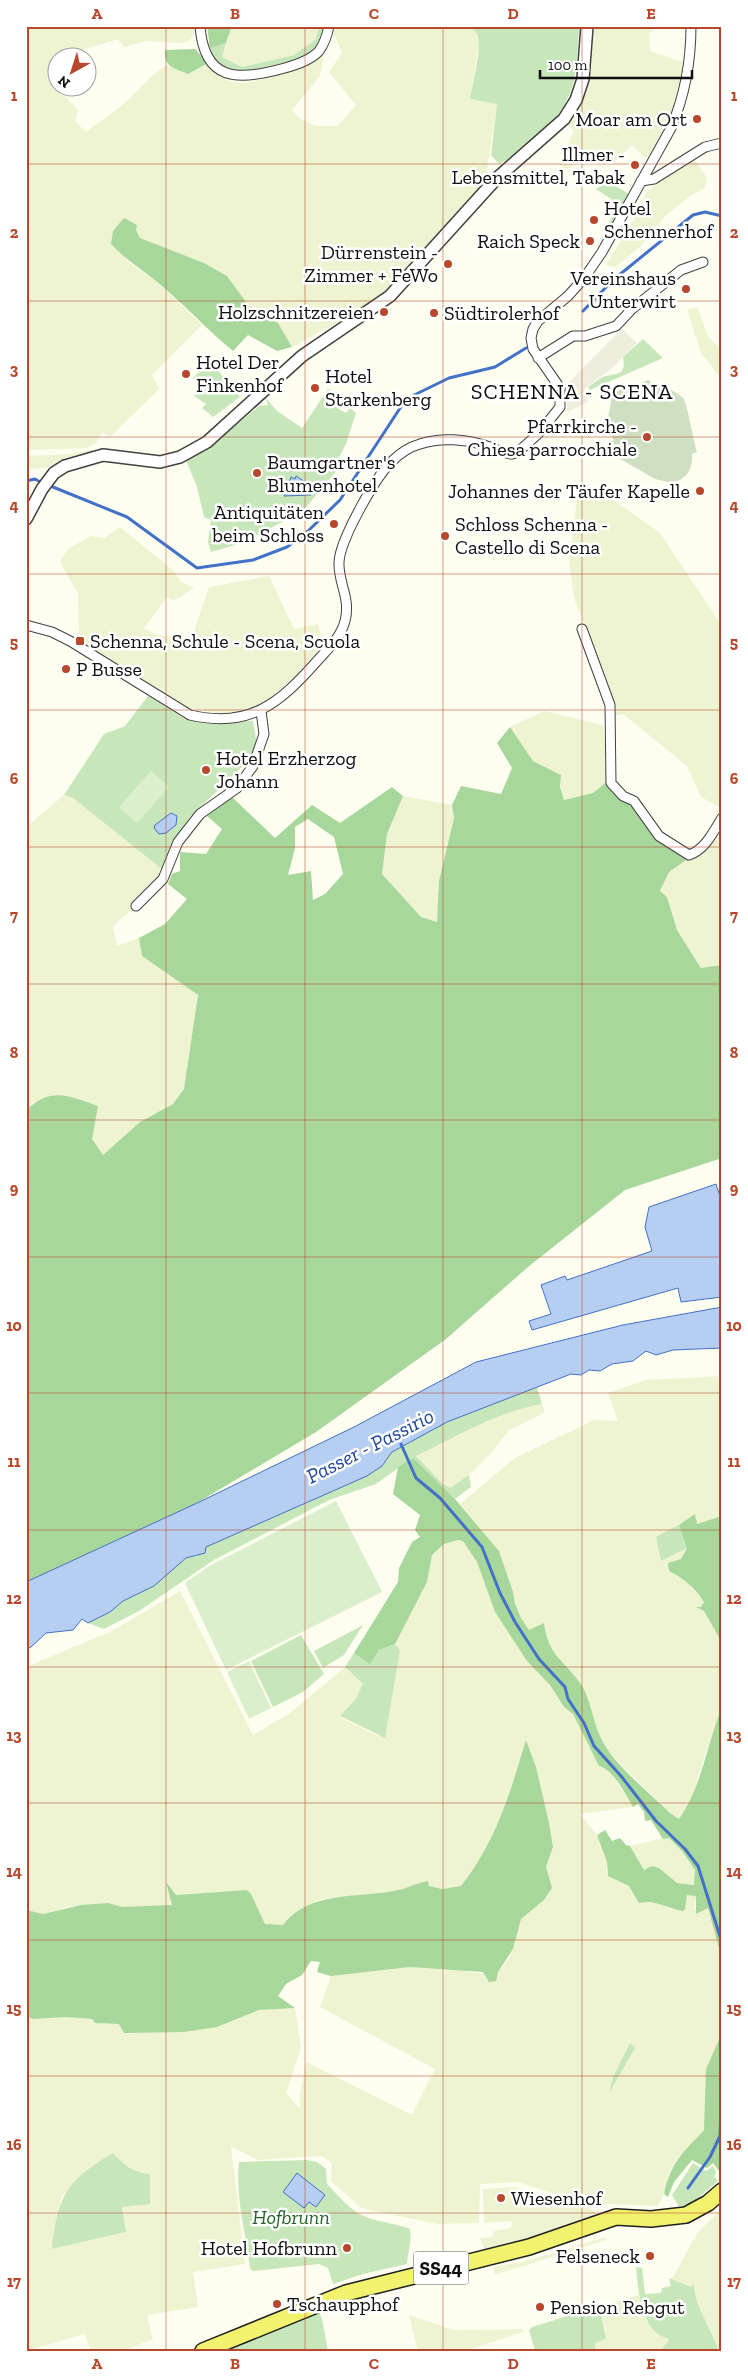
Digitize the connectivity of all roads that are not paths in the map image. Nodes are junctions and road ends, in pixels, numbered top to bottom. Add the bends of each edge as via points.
1 (200, 26) edge
2 (329, 26) edge
3 (587, 26) edge
4 (691, 26) edge
5 (722, 143) edge
6 (641, 181) junction
7 (703, 262) dead end
8 (536, 353) junction
9 (26, 519) edge
10 (26, 625) edge
11 (582, 629) dead end
12 (261, 712) junction
13 (722, 818) edge
14 (136, 906) dead end
15 (722, 2191) edge
16 (203, 2351) edge

1 - 2 street via 205,54 220,70 241,78 305,61 318,52 326,40
3 - 9 street via 583,79 576,100 564,119 496,179 390,296 302,356 207,442 180,457 152,462 103,455 65,466 50,478 34,500
4 - 6 street via 688,80 682,104
5 - 6 street via 705,147 654,178
6 - 8 street via 585,277 535,325 531,338
7 - 8 street via 681,270 616,326 571,337
8 - 12 street via 560,388 557,413 526,446 512,454 475,443 442,440 418,444 391,462 365,502 340,551 340,573 347,608 341,632 308,672 276,703
10 - 12 street via 70,641 190,715 208,719
11 - 13 street via 610,705 611,783 623,796 634,801 659,836 689,855 705,845
12 - 14 street via 264,734 253,766 238,788 200,814 178,842 163,879
15 - 16 main road, SS44 via 686,2215 651,2219 616,2217 529,2247 346,2293

